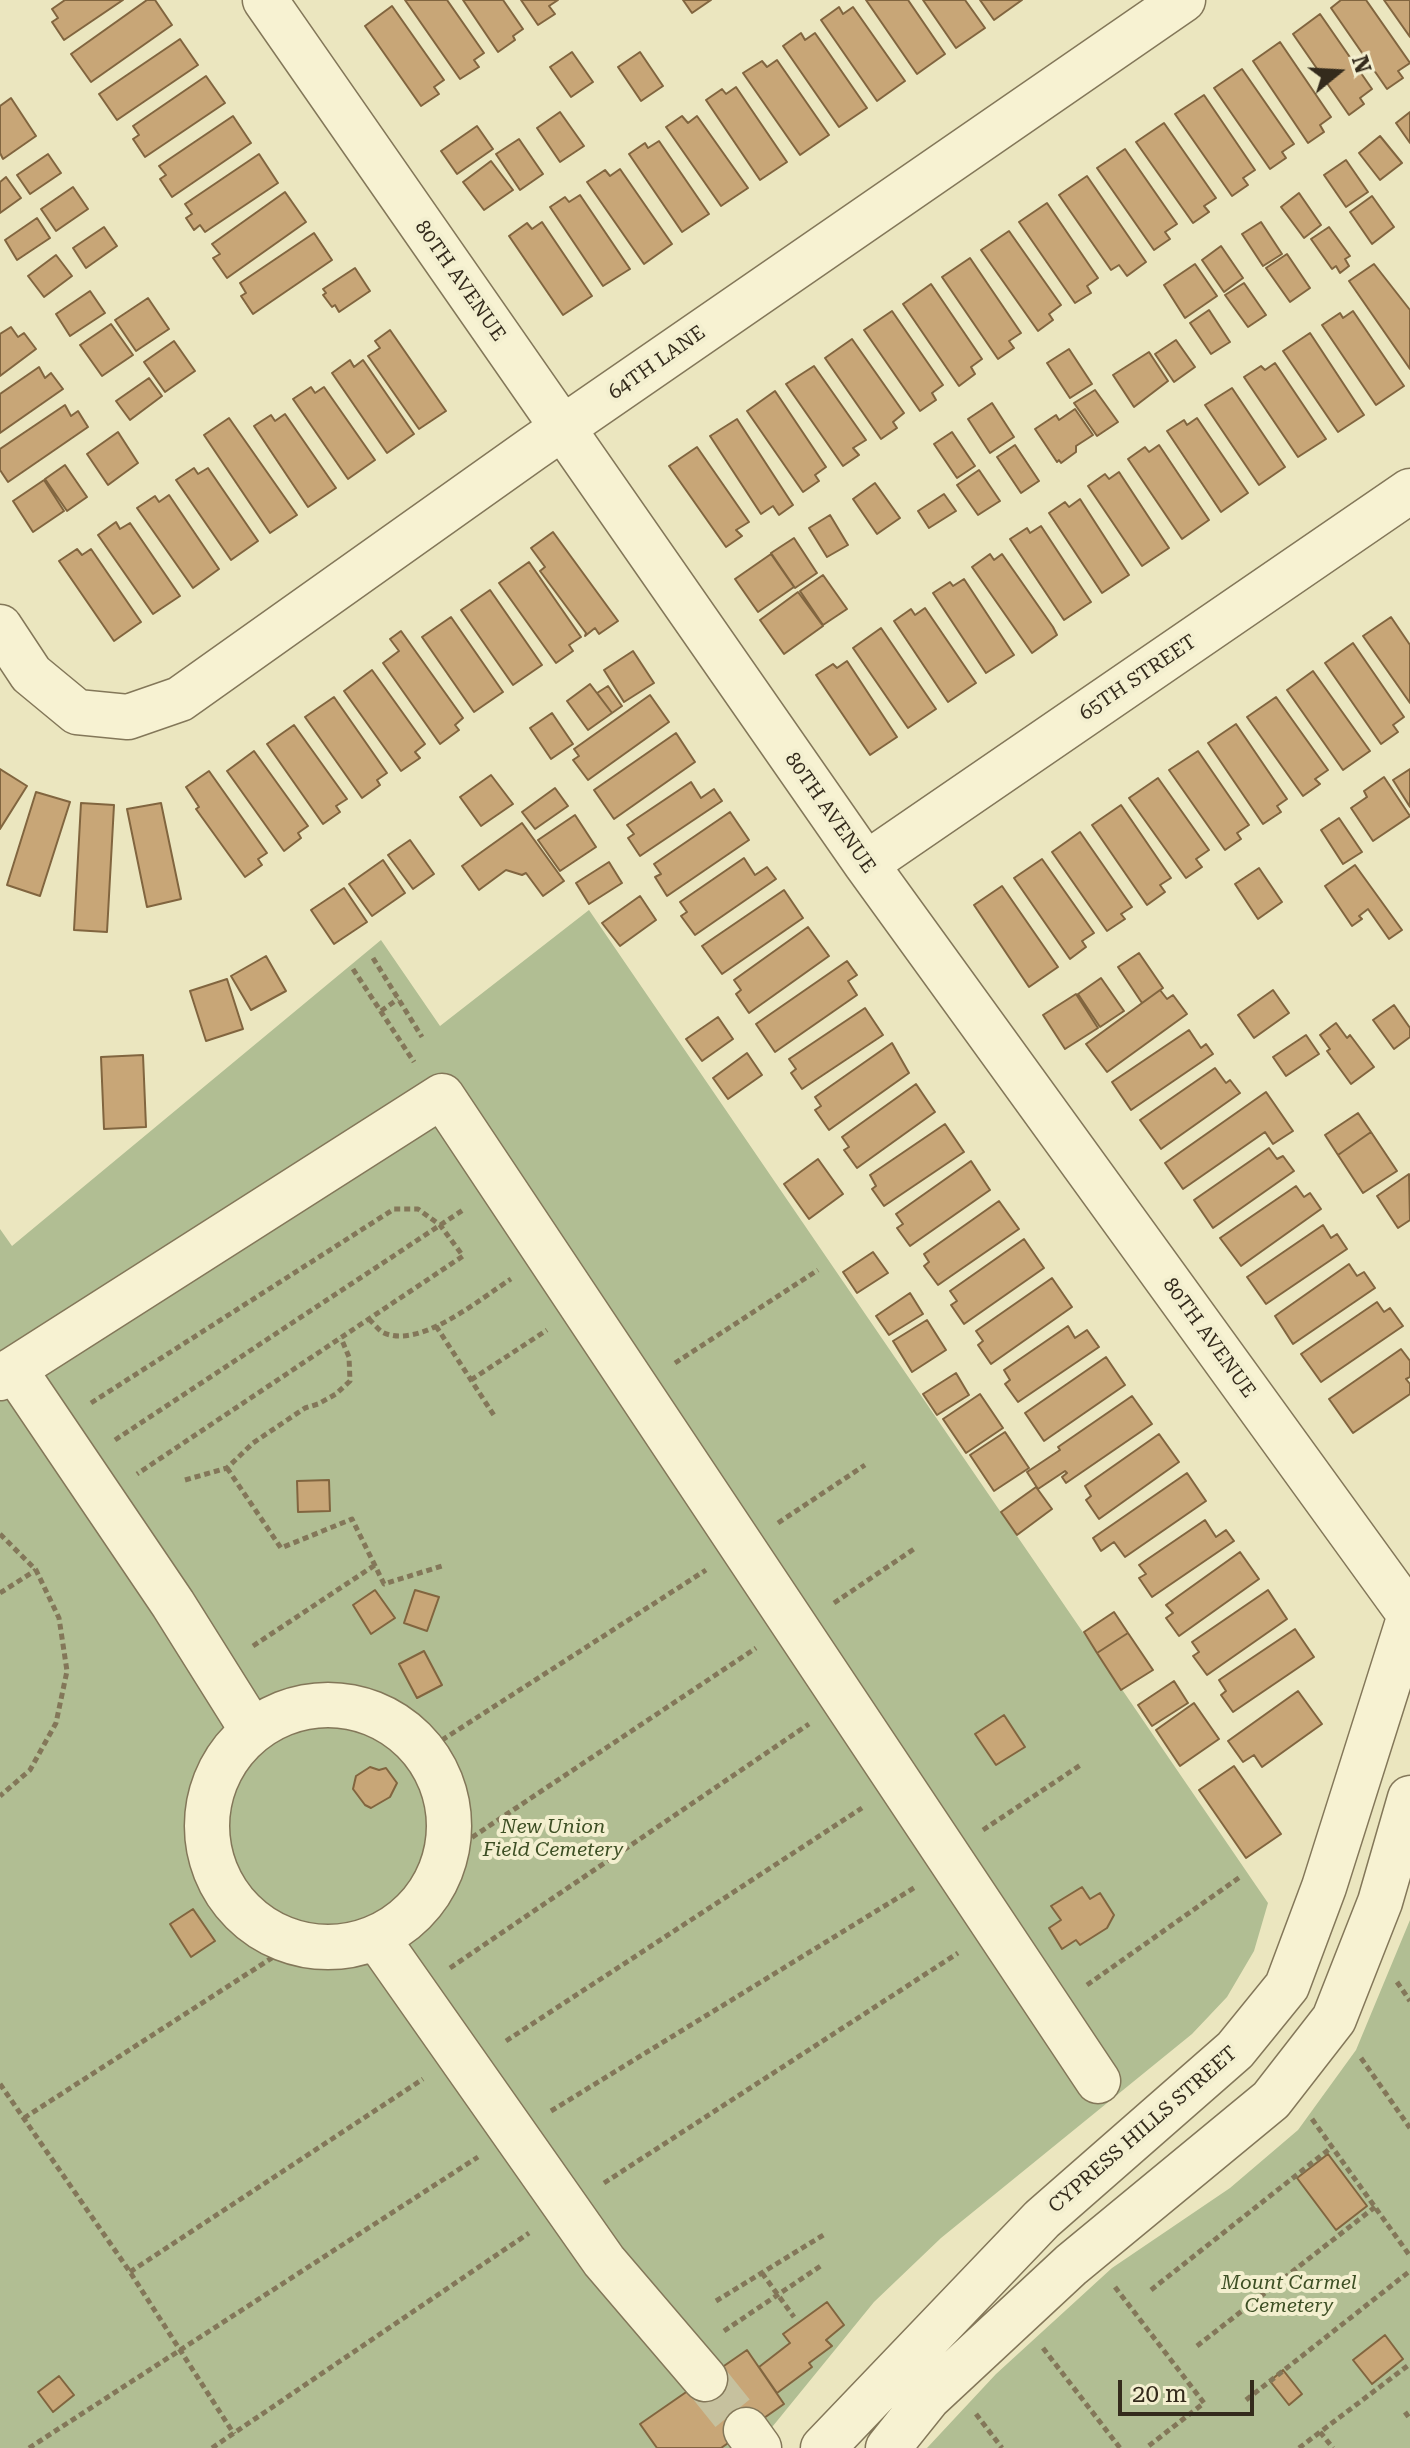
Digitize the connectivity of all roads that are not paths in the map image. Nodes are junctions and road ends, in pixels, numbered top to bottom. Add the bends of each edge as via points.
1 (265, 0) edge
2 (1183, 0) edge
3 (563, 429) junction
4 (1410, 491) edge
5 (0, 627) edge
6 (866, 864) junction
7 (7, 1374) edge
8 (1410, 1615) edge
9 (252, 1730) junction
10 (1410, 1798) edge
11 (377, 1938) junction
12 (1098, 2081) dead end
13 (695, 2368) tunnel mouth
14 (823, 2448) edge
15 (888, 2448) edge

1 - 3 street, 80TH AVENUE
2 - 3 street, 64TH LANE
3 - 5 street, 64TH LANE via 180,699 128,717 77,712 31,674
3 - 6 street, 80TH AVENUE
4 - 6 street, 65TH STREET
6 - 8 street, 80TH AVENUE
7 - 9 street via 52,1428
7 - 12 street via 442,1096
8 - 14 street, CYPRESS HILLS STREET via 1287,1986 1235,2050 1042,2219
9 - 11 street via 226,1758 210,1793 206,1831 214,1868 232,1901 260,1927 295,1943 336,1948
9 - 11 street via 285,1711 323,1703 362,1708 397,1725 425,1751 445,1795 450,1819 447,1854 432,1889 409,1918
10 - 15 street via 1380,1902 1334,2019 1271,2100 1071,2265 928,2398
11 - 13 street via 604,2261

